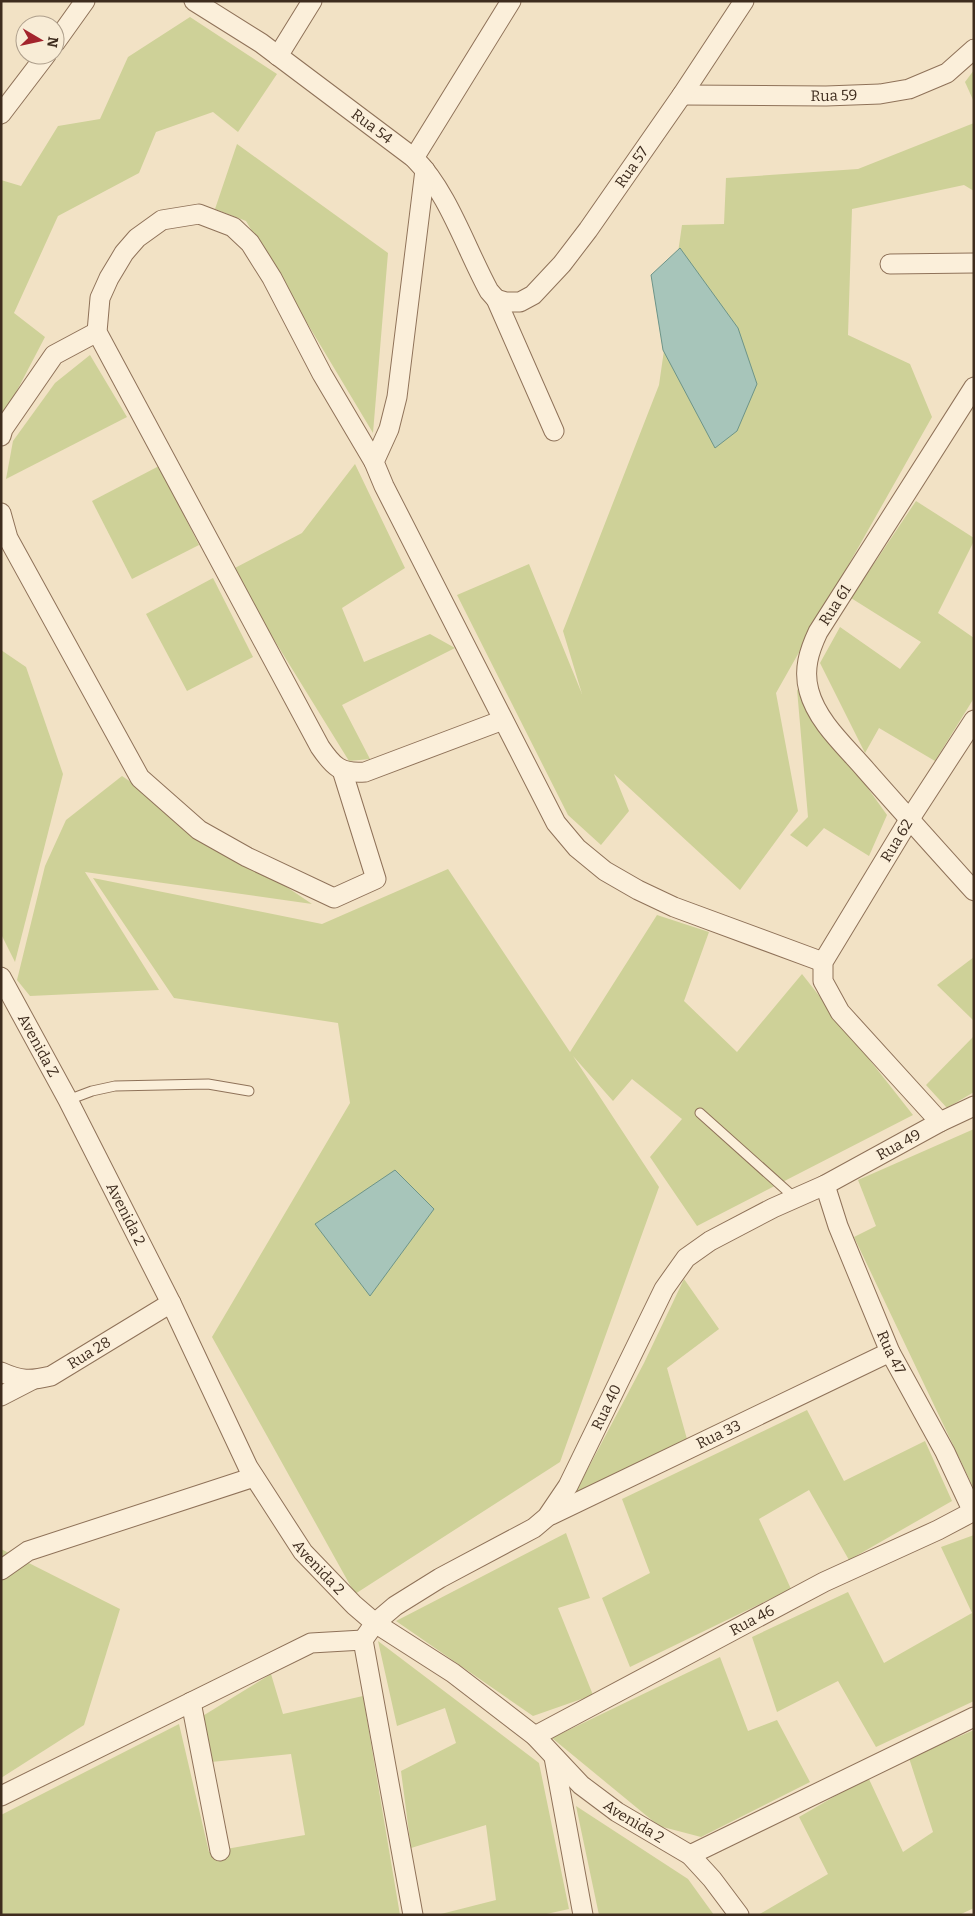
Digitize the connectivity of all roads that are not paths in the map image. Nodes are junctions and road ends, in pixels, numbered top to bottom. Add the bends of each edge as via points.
1 (194, 1) edge
2 (312, 1) edge
3 (511, 1) edge
4 (744, 1) edge
5 (77, 5) edge
6 (65, 26) edge
7 (974, 49) edge
8 (278, 56) junction
9 (38, 65) edge
10 (682, 95) junction
11 (1, 114) edge
12 (420, 164) junction
13 (974, 263) edge
14 (890, 264) dead end
15 (496, 299) junction
16 (97, 332) junction
17 (974, 387) edge
18 (554, 431) dead end
19 (1, 436) edge
20 (374, 462) junction
21 (1, 513) edge
22 (503, 720) junction
23 (974, 720) edge
24 (342, 770) junction
25 (909, 820) junction
26 (974, 890) edge
27 (823, 962) junction
28 (1, 977) edge
29 (249, 1091) dead end
30 (64, 1093) junction
31 (974, 1106) edge
32 (700, 1113) dead end
33 (940, 1122) junction
34 (825, 1185) junction
35 (795, 1198) junction
36 (170, 1303) junction
37 (890, 1352) junction
38 (1, 1372) edge
39 (32, 1380) junction
40 (1, 1396) edge
41 (254, 1476) junction
42 (973, 1512) edge
43 (547, 1517) junction
44 (1, 1570) edge
45 (375, 1623) junction
46 (363, 1640) junction
47 (191, 1702) junction
48 (974, 1717) edge
49 (535, 1736) junction
50 (554, 1757) junction
51 (1, 1796) edge
52 (220, 1851) dead end
53 (690, 1855) junction
54 (413, 1915) edge
55 (583, 1915) edge
56 (739, 1915) edge

1 - 8 street, Rua 54
2 - 8 street
3 - 12 street
4 - 10 street, Rua 57
5 - 6 street
7 - 10 street, Rua 59 via 947,73 909,89 890,92 826,96
8 - 12 street, Rua 54
9 - 11 street
10 - 15 street, Rua 57 via 562,264 533,295 520,302
12 - 15 street, Rua 54 via 440,192 488,291
12 - 20 street via 397,397 389,429
13 - 14 street
15 - 18 street, Rua 54
16 - 19 street via 54,355
16 - 20 street via 100,298 108,278 136,238 162,220 199,214 233,227 250,243 272,278 322,374
16 - 24 street via 320,747 333,766
17 - 25 street, Rua 61 via 818,632 809,651 806,670 808,690 823,719
20 - 22 street
21 - 24 street via 8,538 140,778 199,830 247,858 334,898 376,879
22 - 24 street via 380,768 353,773
22 - 27 street via 556,823 577,848 605,871 674,907
23 - 25 street, Rua 62
25 - 26 street, Rua 61
25 - 27 street, Rua 62
27 - 33 street via 823,981 840,1012
28 - 30 street, Avenida Z
29 - 30 lane via 208,1084 115,1086
30 - 36 street, Avenida 2
31 - 33 street, Rua 49
32 - 35 lane
33 - 34 street, Rua 49
34 - 35 street, Rua 40
34 - 37 street, Rua 47 via 838,1226
35 - 43 street, Rua 40 via 710,1241 677,1268 568,1486
36 - 39 street, Rua 28 via 51,1376
36 - 41 street, Avenida 2
37 - 42 street, Rua 47 via 945,1452
37 - 43 street, Rua 33
38 - 39 street, Rua 28
39 - 40 street
41 - 44 street via 28,1551
41 - 45 street, Avenida 2 via 303,1552
42 - 49 street, Rua 46 via 824,1582
43 - 45 street, Rua 40 via 534,1528 413,1594
45 - 46 street, Rua 40
45 - 49 street, Avenida 2 via 453,1673
46 - 47 street via 311,1642
46 - 54 street
47 - 51 street
47 - 52 street
48 - 53 street
49 - 50 street, Avenida 2
50 - 53 street, Avenida 2 via 581,1785 617,1812
50 - 55 street
53 - 56 street, Avenida 2

